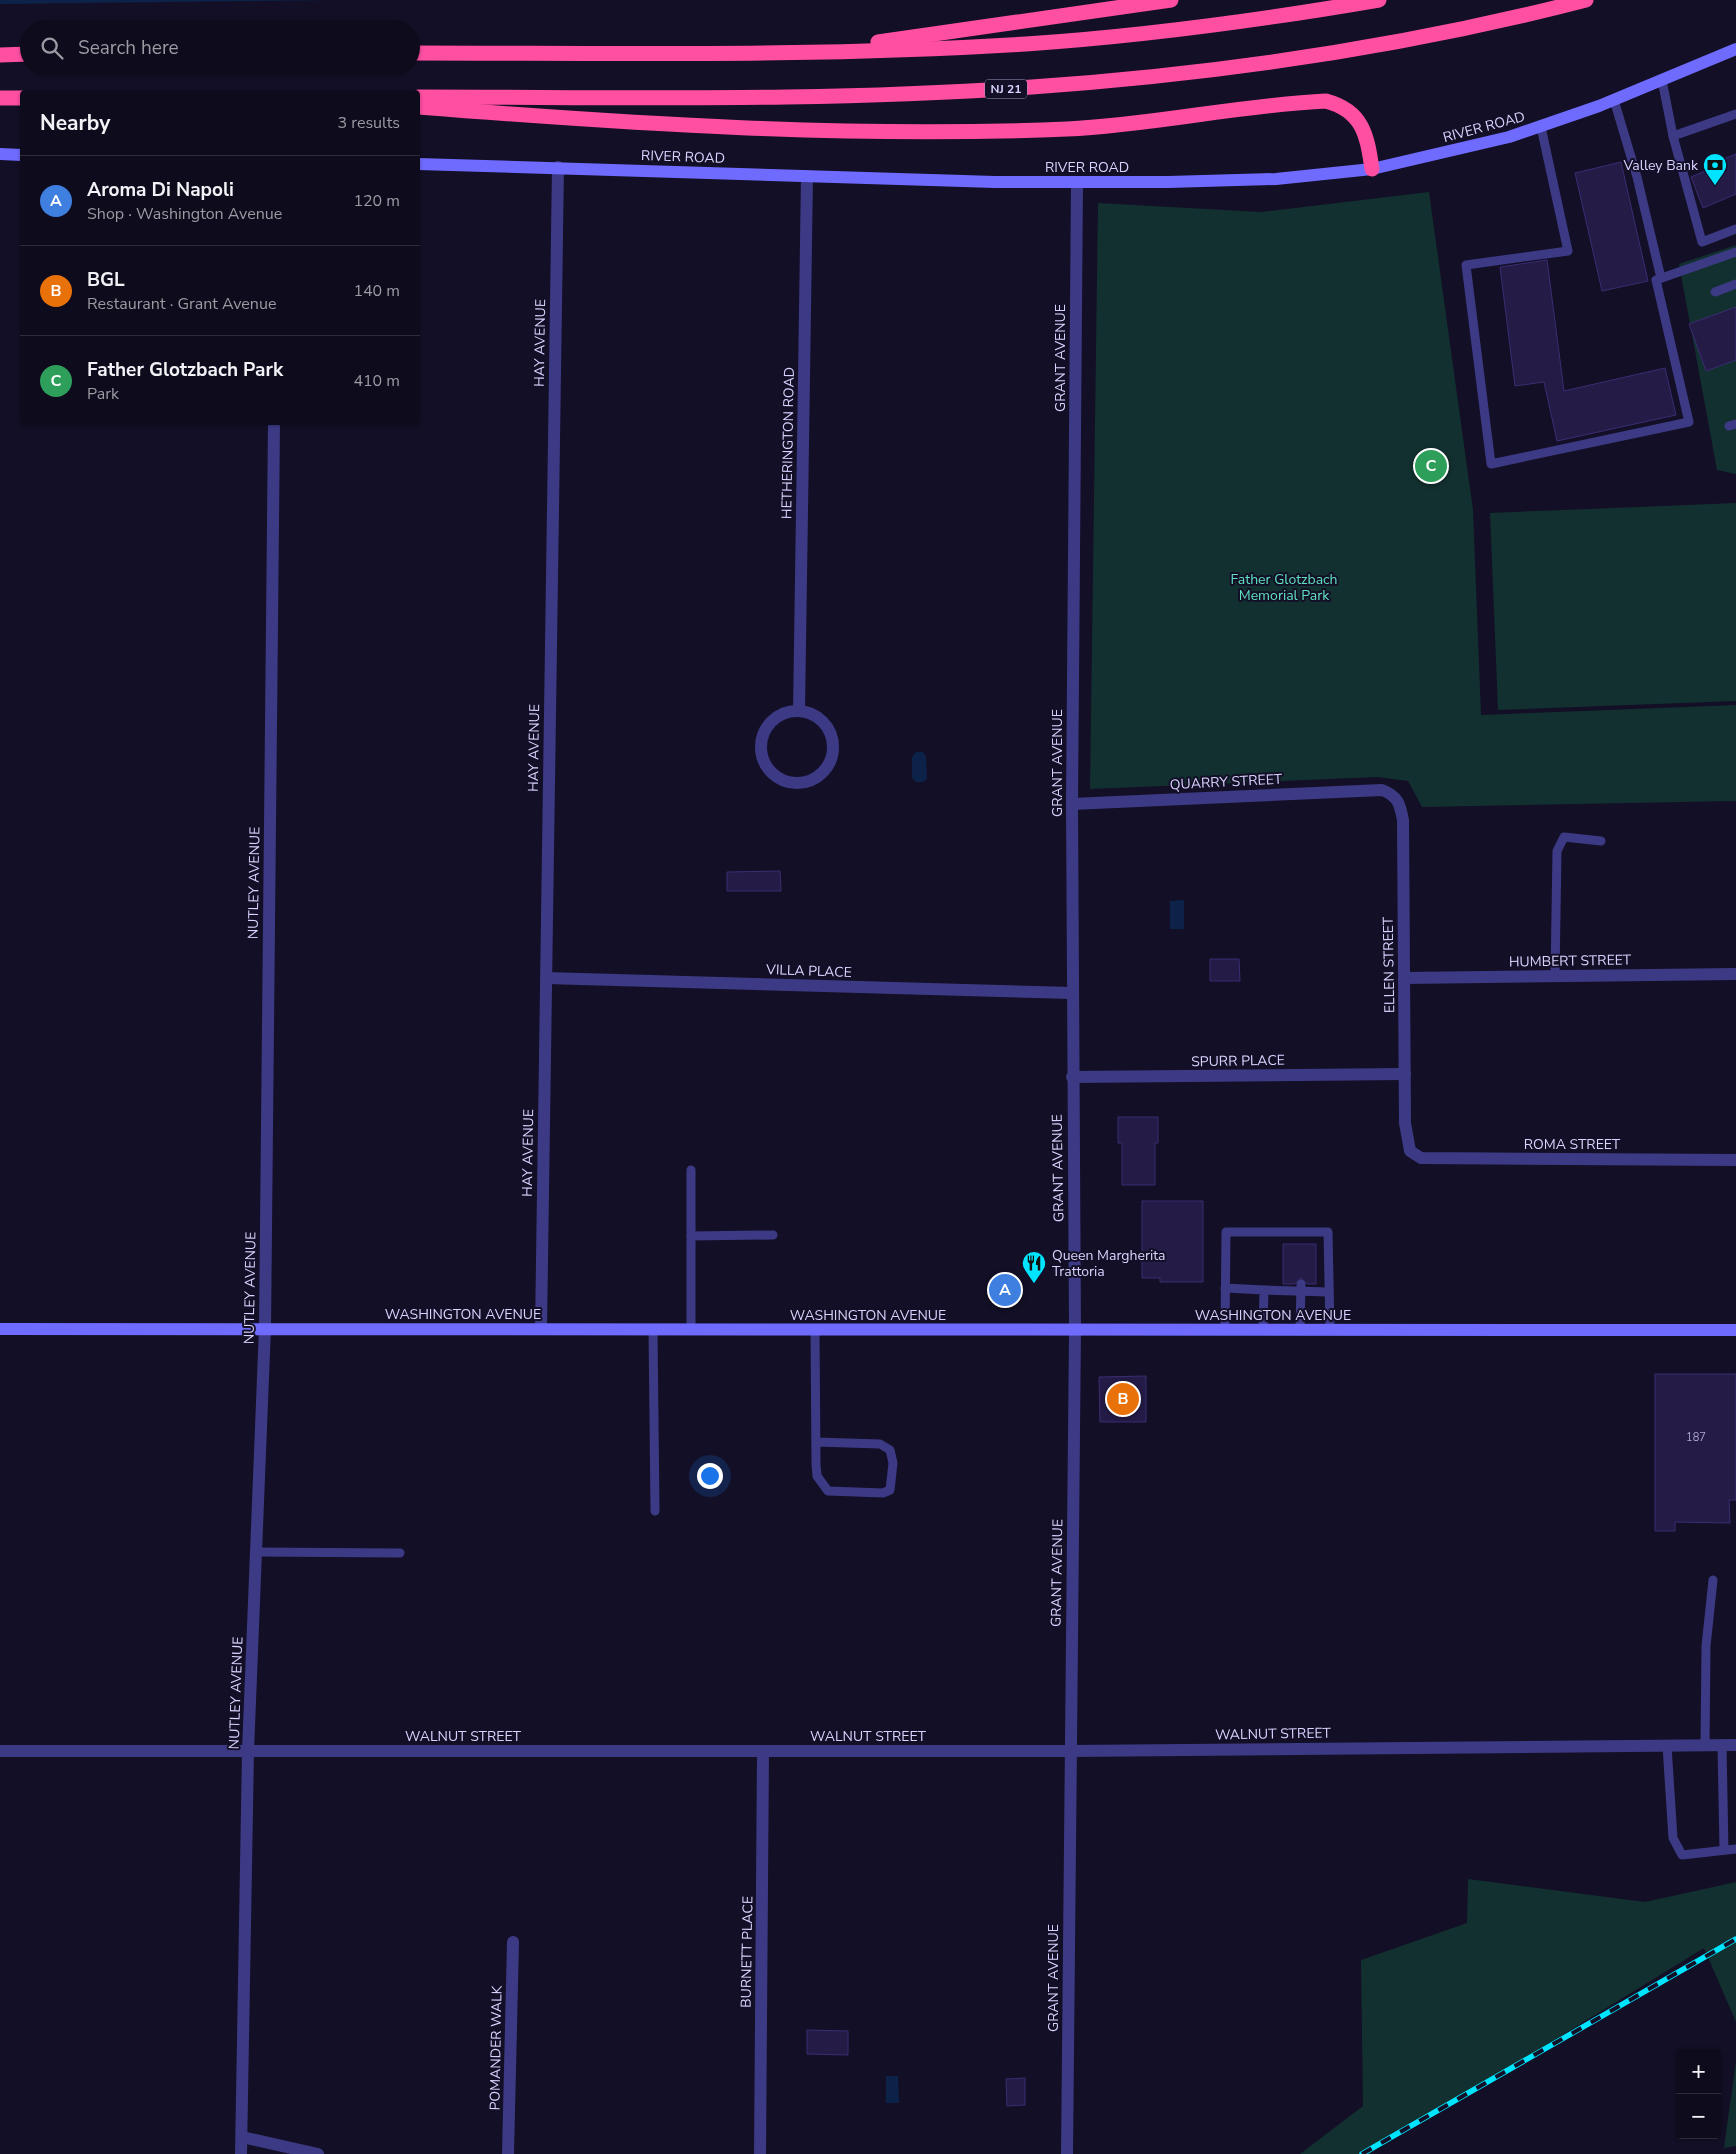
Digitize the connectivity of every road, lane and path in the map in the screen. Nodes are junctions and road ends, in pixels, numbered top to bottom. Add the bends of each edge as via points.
1 (1171, 0) edge
2 (1379, 0) edge
3 (1586, 0) edge
4 (1736, 49) edge
5 (808, 52) junction
6 (420, 53) edge
7 (0, 54) edge
8 (20, 54) edge
9 (1662, 80) junction
10 (420, 97) edge
11 (0, 98) edge
12 (20, 98) edge
13 (1614, 100) junction
14 (420, 107) edge
15 (1736, 114) edge
16 (1541, 127) junction
17 (1672, 136) junction
18 (0, 154) edge
19 (20, 155) edge
20 (420, 164) edge
21 (558, 167) junction
22 (1372, 169) junction
23 (807, 176) junction
24 (1077, 182) junction
25 (1736, 229) edge
26 (1736, 252) edge
27 (1660, 278) junction
28 (1736, 284) edge
29 (1714, 292) dead end
30 (274, 425) edge
31 (799, 710) junction
32 (1382, 790) joint
33 (1072, 804) junction
34 (1600, 841) dead end
35 (1736, 974) edge
36 (1555, 976) junction
37 (546, 978) junction
38 (1404, 978) junction
39 (1072, 993) junction
40 (1405, 1074) junction
41 (1072, 1077) junction
42 (1410, 1150) joint
43 (1736, 1160) edge
44 (691, 1170) dead end
45 (1299, 1233) junction
46 (773, 1235) dead end
47 (691, 1236) junction
48 (1300, 1244) dead end
49 (1225, 1288) junction
50 (1301, 1288) junction
51 (1264, 1290) junction
52 (1328, 1292) junction
53 (265, 1328) junction
54 (0, 1329) edge
55 (541, 1329) junction
56 (653, 1329) junction
57 (691, 1329) junction
58 (816, 1330) junction
59 (1075, 1330) junction
60 (1225, 1330) junction
61 (1263, 1330) junction
62 (1300, 1330) junction
63 (1330, 1330) junction
64 (1736, 1330) edge
65 (816, 1442) junction
66 (655, 1511) dead end
67 (256, 1552) junction
68 (400, 1553) dead end
69 (1712, 1580) dead end
70 (1736, 1745) edge
71 (1667, 1746) junction
72 (1704, 1746) junction
73 (1722, 1746) junction
74 (0, 1751) edge
75 (248, 1751) junction
76 (764, 1751) junction
77 (1070, 1751) junction
78 (1736, 1849) edge
79 (1724, 1850) junction
80 (513, 1942) dead end
81 (242, 2137) junction
82 (241, 2154) edge
83 (318, 2154) edge
84 (508, 2154) edge
85 (760, 2154) edge
86 (1067, 2154) edge

1 - 5 highway
2 - 5 highway via 1102,38 956,48
3 - 10 highway, NJ 21 via 1476,26 1339,51 1097,82 884,95
4 - 9 main road, RIVER ROAD
5 - 6 highway
7 - 8 highway
9 - 13 main road, RIVER ROAD
9 - 17 lane
11 - 12 highway
13 - 16 main road, RIVER ROAD
13 - 27 lane via 1637,177
14 - 22 highway via 750,129 946,133 1078,128 1326,101 1340,104 1353,113 1363,128
15 - 17 lane
16 - 22 main road, RIVER ROAD
16 - 27 lane via 1568,251 1466,265 1491,464 1689,422 1656,280
17 - 25 lane via 1702,242
18 - 19 main road
20 - 21 main road, RIVER ROAD
21 - 23 main road, RIVER ROAD
21 - 37 street, HAY AVENUE
22 - 24 main road, RIVER ROAD via 1276,179
23 - 24 main road, RIVER ROAD
23 - 31 street, HETHERINGTON ROAD
24 - 33 street, GRANT AVENUE
26 - 27 lane
28 - 29 lane
30 - 53 street, NUTLEY AVENUE
31 - 31 street via 776,717 761,738 764,764 774,776 799,784 820,775 828,766 833,746 829,730 819,718
32 - 33 street, QUARRY STREET
32 - 38 street, ELLEN STREET via 1393,794 1400,805 1402,820
33 - 39 street, GRANT AVENUE
34 - 36 lane via 1564,837 1557,851
35 - 36 street, HUMBERT STREET
36 - 38 street, HUMBERT STREET
37 - 39 street, VILLA PLACE
37 - 55 street, HAY AVENUE
38 - 40 street, ELLEN STREET
39 - 41 street, GRANT AVENUE
40 - 41 street, SPURR PLACE
40 - 42 street, ELLEN STREET via 1405,1123
41 - 59 street, GRANT AVENUE
42 - 43 street, ROMA STREET via 1421,1158
44 - 47 lane
45 - 48 lane
45 - 49 lane via 1226,1232
45 - 52 lane via 1328,1232
46 - 47 lane
47 - 57 lane
49 - 51 lane
49 - 60 lane
50 - 51 lane
50 - 52 lane
50 - 62 lane
51 - 61 lane
52 - 63 lane
53 - 54 main road, WASHINGTON AVENUE
53 - 55 main road, WASHINGTON AVENUE
53 - 67 street, NUTLEY AVENUE
55 - 56 main road, WASHINGTON AVENUE
56 - 57 main road, WASHINGTON AVENUE
56 - 66 lane
57 - 58 main road, WASHINGTON AVENUE
58 - 59 main road, WASHINGTON AVENUE
58 - 65 lane
59 - 60 main road, WASHINGTON AVENUE
59 - 77 street, GRANT AVENUE
60 - 61 main road, WASHINGTON AVENUE
61 - 62 main road, WASHINGTON AVENUE
62 - 63 main road, WASHINGTON AVENUE
63 - 64 main road, WASHINGTON AVENUE
65 - 65 lane via 817,1476 828,1491 883,1493 890,1490 890,1450 880,1444
67 - 68 lane
67 - 75 street, NUTLEY AVENUE
69 - 72 lane via 1706,1646
70 - 73 street, WALNUT STREET
71 - 72 street, WALNUT STREET
71 - 77 street, WALNUT STREET
71 - 79 lane via 1675,1845 1682,1855
72 - 73 street, WALNUT STREET
73 - 79 lane
74 - 75 street, WALNUT STREET
75 - 76 street, WALNUT STREET
75 - 81 street, NUTLEY AVENUE
76 - 77 street, WALNUT STREET
76 - 85 street, BURNETT PLACE
77 - 86 street, GRANT AVENUE
78 - 79 lane
80 - 84 street, POMANDER WALK
81 - 82 street, NUTLEY AVENUE
81 - 83 street

